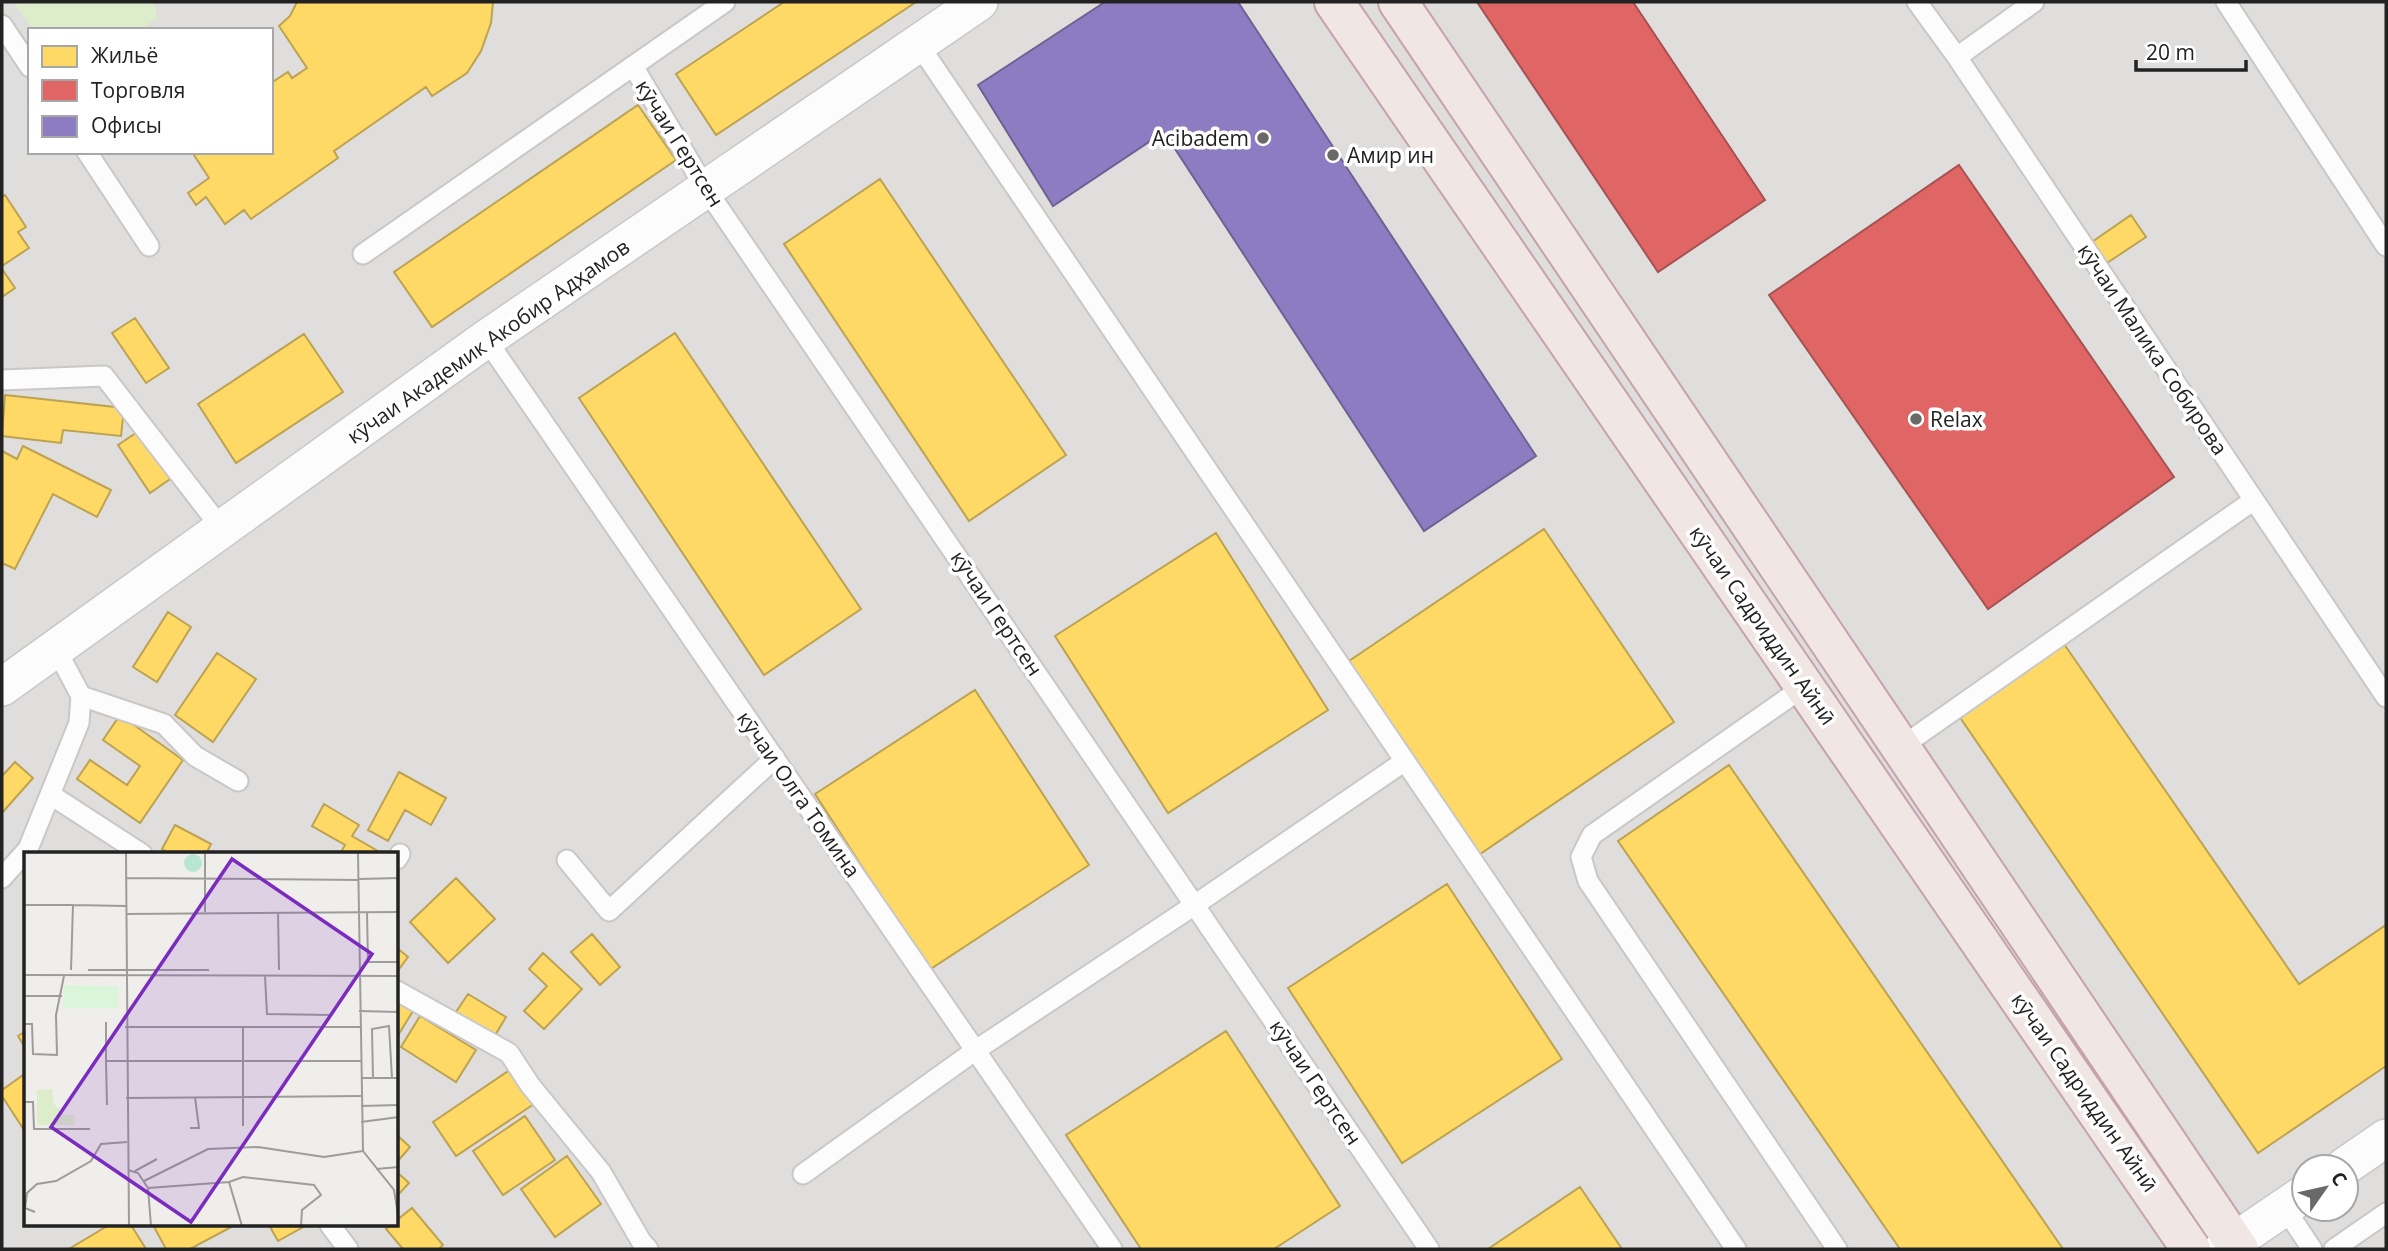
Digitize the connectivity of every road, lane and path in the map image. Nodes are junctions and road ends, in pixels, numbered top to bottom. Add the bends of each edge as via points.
1 (725, 2) edge
2 (979, 2) edge
3 (1334, 2) edge
4 (1398, 2) edge
5 (1917, 2) edge
6 (2034, 2) edge
7 (2226, 2) edge
8 (2, 25) edge
9 (919, 45) junction
10 (1957, 57) junction
11 (28, 64) edge
12 (633, 66) junction
13 (88, 154) edge
14 (706, 189) junction
15 (149, 246) dead end
16 (2386, 246) edge
17 (363, 254) dead end
18 (486, 339) junction
19 (2, 380) edge
20 (2254, 500) junction
21 (222, 529) junction
22 (56, 649) junction
23 (1805, 686) junction
24 (2, 687) edge
25 (81, 696) junction
26 (2386, 697) edge
27 (1900, 747) junction
28 (775, 758) junction
29 (1405, 761) junction
30 (238, 781) dead end
31 (51, 795) junction
32 (31, 851) edge
33 (139, 852) edge
34 (24, 858) edge
35 (567, 860) dead end
36 (2, 878) edge
37 (1196, 904) junction
38 (399, 992) edge
39 (976, 1050) junction
40 (2386, 1138) edge
41 (2360, 1156) edge
42 (803, 1174) dead end
43 (2290, 1204) edge
44 (2386, 1213) edge
45 (2302, 1223) edge
46 (331, 1226) edge
47 (2232, 1247) edge
48 (348, 1249) edge
49 (648, 1249) edge
50 (1112, 1249) edge
51 (1429, 1249) edge
52 (1736, 1249) edge
53 (1837, 1249) edge
54 (2192, 1249) edge
55 (2312, 1249) edge
56 (2334, 1249) edge

1 - 12 lane, кӯчаи Гертсен
2 - 9 street, кӯчаи Академик Акобир Адҳамов
3 - 23 highway, кӯчаи Садриддин Айнӣ
4 - 27 highway, кӯчаи Садриддин Айнӣ
5 - 10 lane, кӯчаи Малика Собирова
6 - 10 lane
7 - 16 lane
8 - 11 lane
9 - 14 street, кӯчаи Академик Акобир Адҳамов
9 - 29 lane
10 - 20 lane, кӯчаи Малика Собирова
12 - 14 lane, кӯчаи Гертсен
12 - 17 lane
13 - 15 lane
14 - 18 street, кӯчаи Академик Акобир Адҳамов
14 - 37 lane, кӯчаи Гертсен
18 - 21 street, кӯчаи Академик Акобир Адҳамов
18 - 28 lane, кӯчаи Олга Томина
19 - 21 lane via 104,376
20 - 26 lane, кӯчаи Малика Собирова
20 - 27 lane
21 - 22 street, кӯчаи Академик Акобир Адҳамов
22 - 24 street, кӯчаи Академик Акобир Адҳамов
22 - 25 lane
23 - 53 lane via 1592,835 1581,857 1588,881
23 - 54 highway, кӯчаи Садриддин Айнӣ
25 - 30 lane via 164,724 195,756
25 - 31 lane via 79,723
27 - 47 highway, кӯчаи Садриддин Айнӣ
28 - 35 lane via 609,911
28 - 39 lane, кӯчаи Олга Томина
29 - 37 lane
29 - 52 lane
31 - 32 lane
31 - 33 lane
34 - 36 lane
37 - 39 lane
37 - 51 lane, кӯчаи Гертсен
38 - 49 lane via 509,1053 601,1172
39 - 42 lane
39 - 50 lane, кӯчаи Олга Томина
40 - 41 street
43 - 47 street
44 - 56 lane
45 - 55 lane
46 - 48 lane

